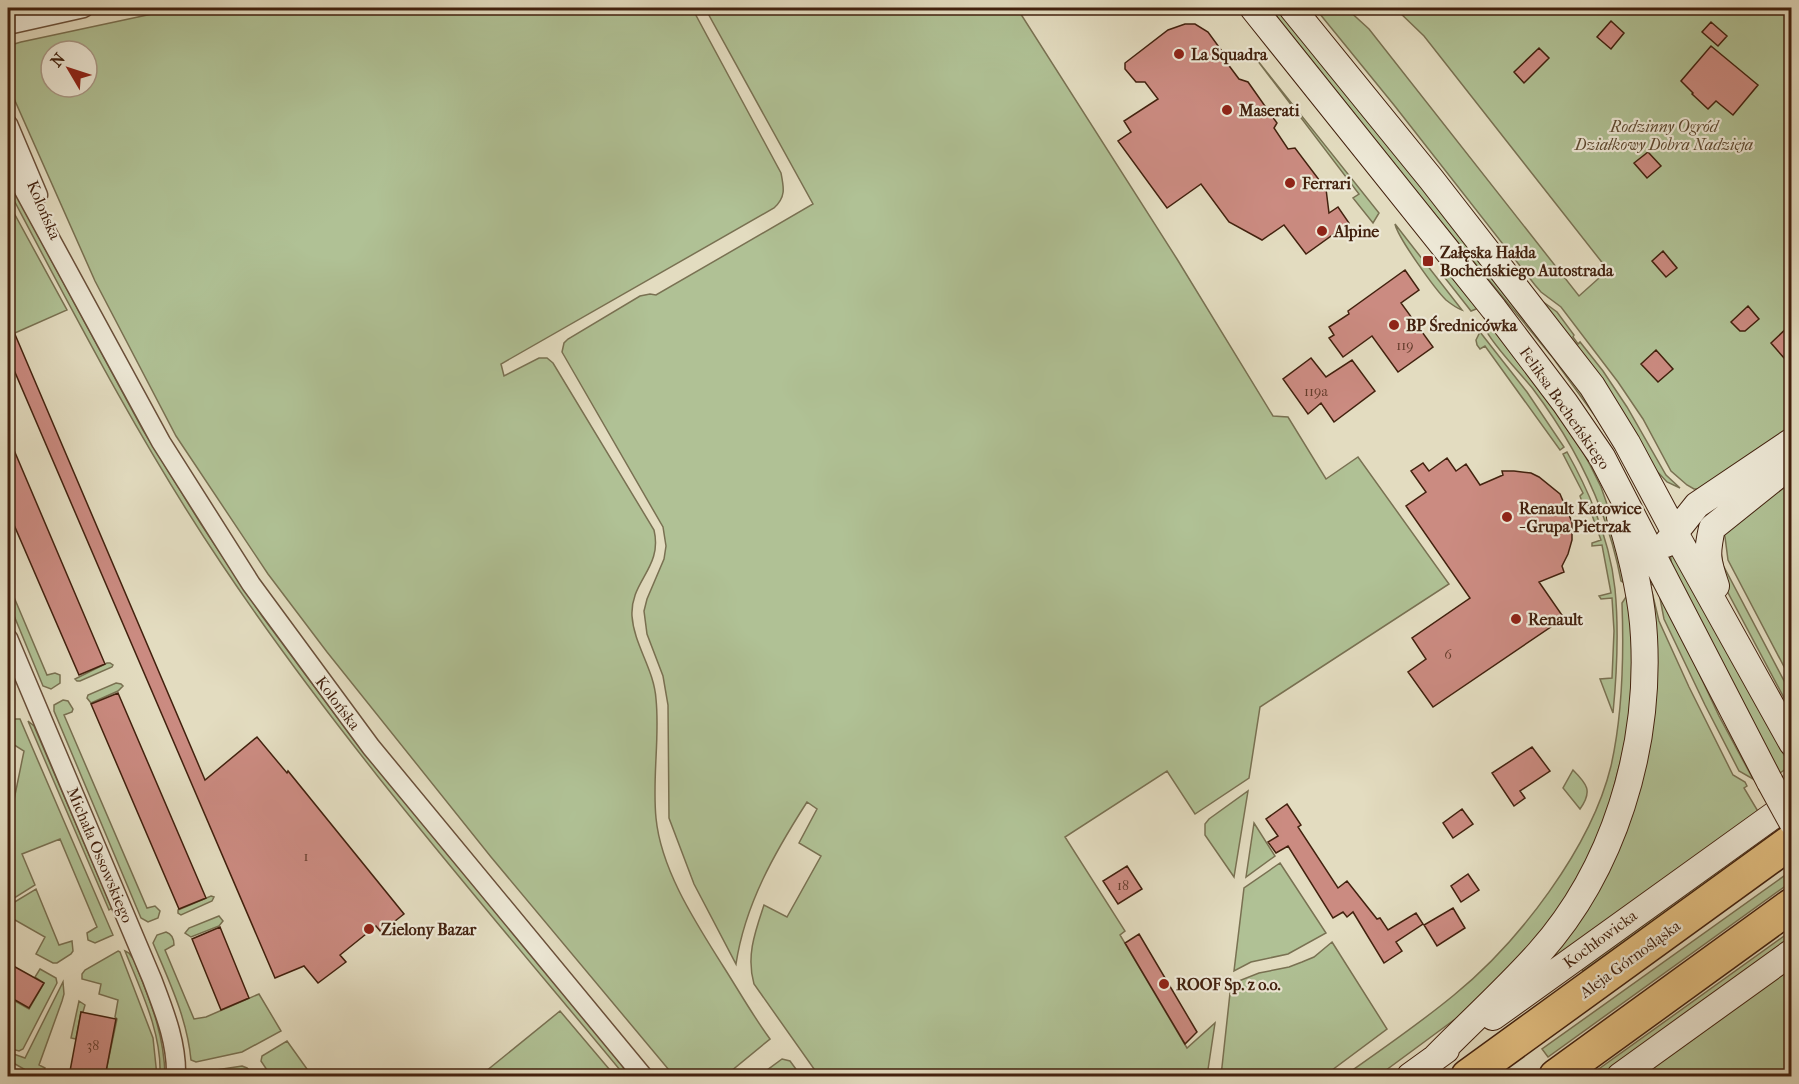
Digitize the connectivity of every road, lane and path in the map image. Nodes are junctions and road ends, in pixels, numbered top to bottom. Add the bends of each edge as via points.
1 (84, 8) edge
2 (1253, 8) edge
3 (1292, 8) edge
4 (8, 25) edge
5 (8, 124) edge
6 (8, 161) edge
7 (81, 296) junction
8 (1791, 441) edge
9 (1602, 458) junction
10 (1791, 464) edge
11 (1651, 485) junction
12 (1696, 506) junction
13 (1675, 531) junction
14 (1663, 573) junction
15 (8, 638) edge
16 (1737, 642) junction
17 (1791, 743) edge
18 (1791, 802) edge
19 (1791, 822) edge
20 (1791, 842) edge
21 (1791, 905) edge
22 (1791, 952) edge
23 (1433, 1060) junction
24 (176, 1077) edge
25 (643, 1077) edge
26 (1410, 1077) edge
27 (1468, 1077) edge
28 (1556, 1077) edge
29 (1620, 1077) edge

1 - 4 street
2 - 9 main road, Feliksa Bocheńskiego via 1494,309
3 - 11 main road, Feliksa Bocheńskiego via 1592,386
5 - 7 street, Kolońska
6 - 7 street, Kolońska
7 - 25 street, Kolońska via 161,442 251,584 371,747
8 - 12 main road
9 - 14 main road, Feliksa Bocheńskiego
9 - 23 main road via 1630,550 1644,636 1645,685 1630,778 1596,870 1569,914 1539,952
10 - 16 main road via 1712,528 1707,560
11 - 12 main road
11 - 13 main road, Feliksa Bocheńskiego
12 - 13 main road
13 - 14 main road via 1662,556
13 - 16 main road, Feliksa Bocheńskiego
14 - 19 main road, Feliksa Bocheńskiego, bridge
15 - 24 street, Michała Ossowskiego via 152,979 169,1026
16 - 17 main road, Feliksa Bocheńskiego
18 - 23 main road, Kochłowicka
20 - 27 highway, Aleja Górnośląska
21 - 28 highway
22 - 29 main road
23 - 26 main road, Kochłowicka

